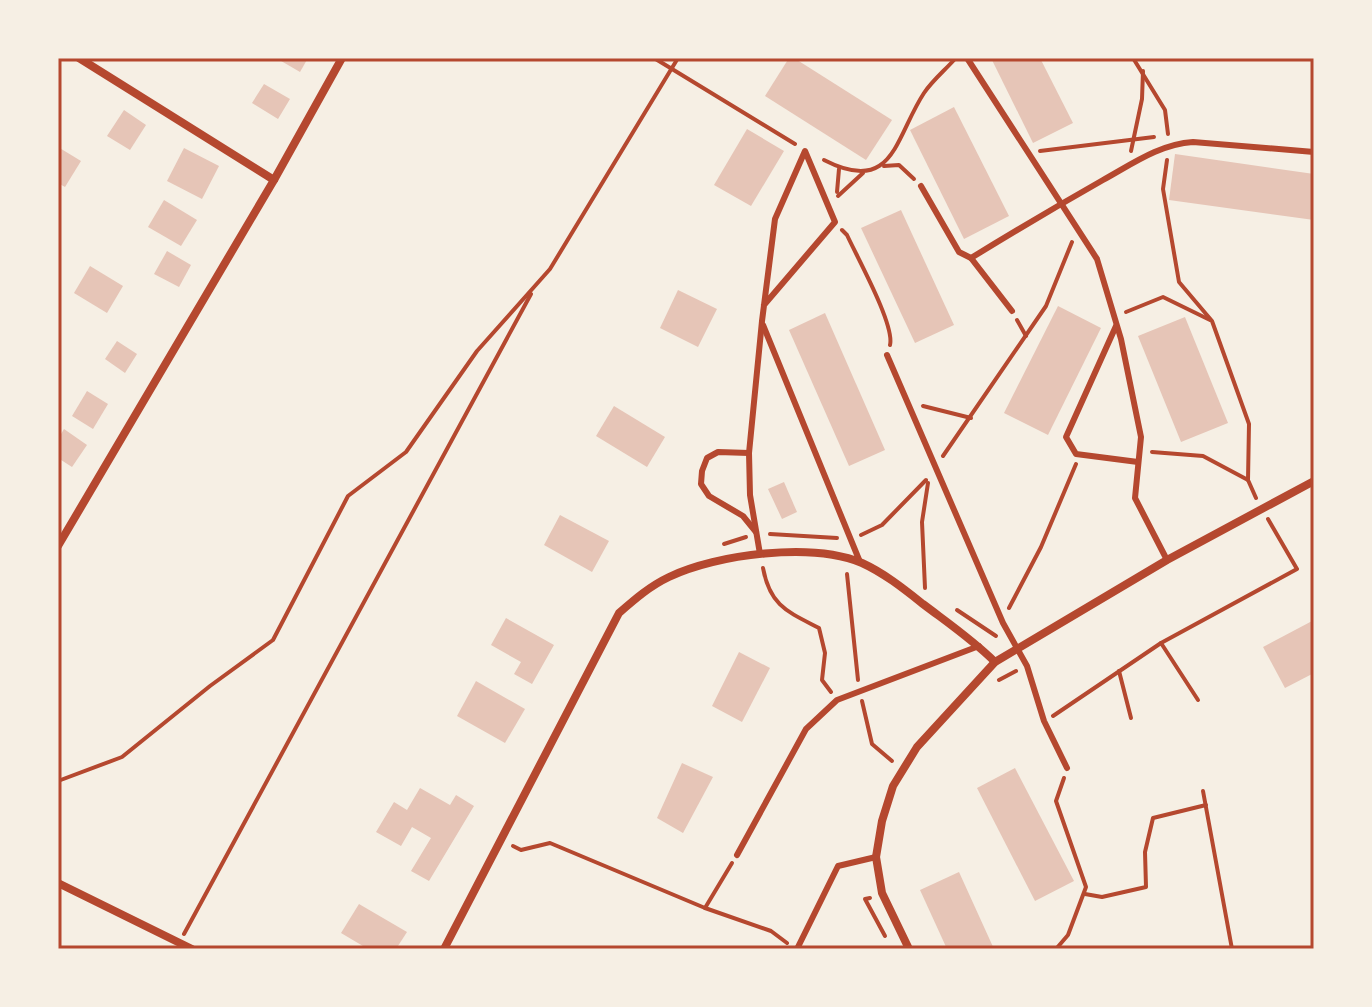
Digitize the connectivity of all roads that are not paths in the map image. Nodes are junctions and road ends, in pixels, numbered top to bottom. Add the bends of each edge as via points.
1 (79, 58) edge
2 (342, 58) edge
3 (967, 58) edge
4 (1314, 152) edge
5 (274, 180) junction
6 (921, 186) road end
7 (1062, 203) junction
8 (971, 258) junction
9 (764, 305) junction
10 (1012, 311) dead end
11 (762, 321) junction
12 (1117, 325) junction
13 (887, 355) road end
14 (749, 453) junction
15 (1138, 462) junction
16 (1314, 481) edge
17 (757, 533) junction
18 (58, 546) edge
19 (760, 554) junction
20 (1167, 560) junction
21 (860, 562) junction
22 (979, 646) junction
23 (1014, 651) junction
24 (995, 662) junction
25 (1067, 768) road end
26 (737, 855) road end
27 (876, 857) junction
28 (58, 883) edge
29 (192, 949) edge
30 (444, 949) edge
31 (796, 949) edge
32 (909, 949) edge

1 - 5 street
2 - 5 street
3 - 7 lane
4 - 7 lane via 1193,142 1172,145
5 - 18 street
6 - 8 lane via 959,252
7 - 8 lane
7 - 12 lane via 1097,259
8 - 10 lane
9 - 9 lane via 775,219 805,151 835,222
9 - 11 lane
11 - 14 lane
11 - 21 lane
12 - 15 lane via 1141,437
12 - 15 lane via 1066,437 1076,454
13 - 23 lane
14 - 17 lane
14 - 17 lane via 718,452 707,458 701,484
15 - 20 lane via 1135,498
16 - 20 street
17 - 19 lane
19 - 21 street via 810,552
19 - 30 street via 671,576 619,613
20 - 23 street
21 - 22 street
22 - 24 street
22 - 26 lane via 837,700 806,729
23 - 24 street
23 - 25 lane via 1027,666 1044,721
24 - 27 street via 917,747 893,786
27 - 31 lane via 838,866
27 - 32 street via 882,893
28 - 29 street

